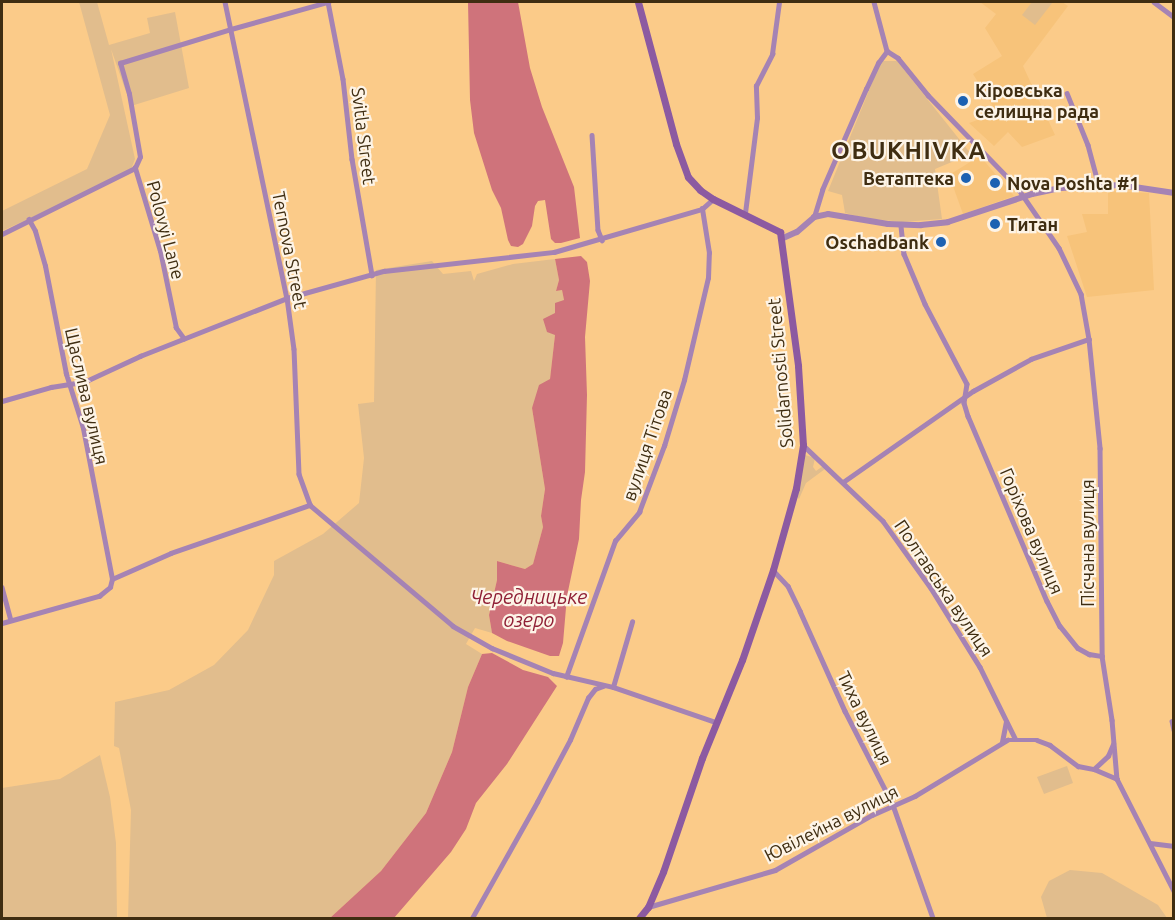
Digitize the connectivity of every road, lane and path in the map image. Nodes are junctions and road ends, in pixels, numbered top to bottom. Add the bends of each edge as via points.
1 (225, 2) edge
2 (328, 2) edge
3 (638, 2) edge
4 (779, 2) edge
5 (874, 2) edge
6 (1154, 2) edge
7 (1173, 17) edge
8 (231, 29) junction
9 (887, 51) junction
10 (1068, 93) dead end
11 (592, 135) dead end
12 (135, 168) junction
13 (1099, 186) junction
14 (1173, 193) edge
15 (1023, 198) junction
16 (714, 199) junction
17 (702, 209) junction
18 (745, 213) junction
19 (814, 217) junction
20 (29, 220) junction
21 (901, 226) junction
22 (2, 234) edge
23 (781, 239) junction
24 (602, 240) junction
25 (372, 275) junction
26 (287, 298) junction
27 (184, 339) junction
28 (1089, 339) junction
29 (71, 384) junction
30 (966, 396) junction
31 (2, 401) edge
32 (803, 444) junction
33 (843, 482) junction
34 (310, 504) junction
35 (773, 570) junction
36 (112, 579) junction
37 (2, 587) edge
38 (11, 620) junction
39 (632, 622) dead end
40 (2, 623) edge
41 (1102, 656) junction
42 (566, 677) junction
43 (606, 686) junction
44 (613, 687) junction
45 (1006, 720) junction
46 (1172, 721) dead end
47 (716, 722) junction
48 (1173, 730) edge
49 (1015, 738) junction
50 (1002, 742) junction
51 (1113, 742) junction
52 (1094, 769) junction
53 (1117, 779) junction
54 (893, 805) junction
55 (1173, 840) edge
56 (1150, 843) junction
57 (1161, 844) junction
58 (1173, 846) edge
59 (1173, 891) edge
60 (648, 907) junction
61 (472, 918) edge
62 (639, 918) edge
63 (933, 918) edge

1 - 8 street, Ternova Street
2 - 8 street
2 - 25 street, Svitla Street
3 - 16 main road via 682,164 694,184
4 - 18 street via 772,54 756,86 757,118
5 - 9 street
6 - 7 street
8 - 12 street, Polovyi Lane via 120,63 140,157
8 - 26 street, Ternova Street
9 - 15 street, Пісчана вулиця via 898,58
9 - 19 street via 870,80
10 - 13 street
11 - 24 street via 598,230
12 - 20 street
12 - 27 street, Polovyi Lane via 160,251 176,328
13 - 14 street via 1121,185
13 - 15 street via 1048,190
15 - 21 street via 948,222
15 - 28 street, Пісчана вулиця via 1074,275 1084,304
16 - 17 street
16 - 18 main road
17 - 24 street
17 - 42 street, вулиця Тітова via 709,253 708,278 684,380 639,512 611,548
18 - 23 main road via 780,232
19 - 21 street via 828,214
19 - 23 street via 797,232
20 - 22 street
20 - 29 street, Щаслива вулиця via 45,266
21 - 30 street, Горіхова вулиця via 904,254 967,384
23 - 32 main road, Solidarnosti Street via 798,366
24 - 25 street via 554,252
25 - 26 street
26 - 27 street
26 - 34 street, Ternova Street via 294,350 299,474
27 - 29 street
28 - 30 street via 1030,359
28 - 41 street, Пісчана вулиця via 1101,483
29 - 31 street
29 - 36 street, Щаслива вулиця
30 - 33 street
30 - 41 street, Горіхова вулиця via 968,416 1060,626 1083,652
32 - 33 street, Полтавська вулиця
32 - 35 main road, Solidarnosti Street via 796,488
33 - 45 street, Полтавська вулиця via 883,521 931,588 980,667
34 - 36 street via 171,553
34 - 42 street via 453,626 492,648
35 - 47 main road, Solidarnosti Street
35 - 54 street, Тиха вулиця via 788,586
36 - 38 street, Щаслива вулиця via 110,587 99,596
37 - 38 street
38 - 40 street
39 - 44 street
41 - 51 street, Пісчана вулиця
42 - 43 street
43 - 44 street
43 - 61 street via 595,689 588,698 570,740
44 - 47 street
45 - 49 street, Полтавська вулиця
45 - 50 street
46 - 48 street
47 - 60 main road, Solidarnosti Street
49 - 50 street, Ювілейна вулиця
49 - 52 street via 1050,745 1078,766
50 - 54 street, Ювілейна вулиця via 915,796
51 - 52 street via 1108,756
51 - 53 street, Пісчана вулиця
52 - 53 street
53 - 56 street, Пісчана вулиця
54 - 60 street, Ювілейна вулиця via 775,870
54 - 63 street, Тиха вулиця
55 - 57 street
56 - 57 street
56 - 59 street, Пісчана вулиця
57 - 58 street
60 - 62 main road, Solidarnosti Street

